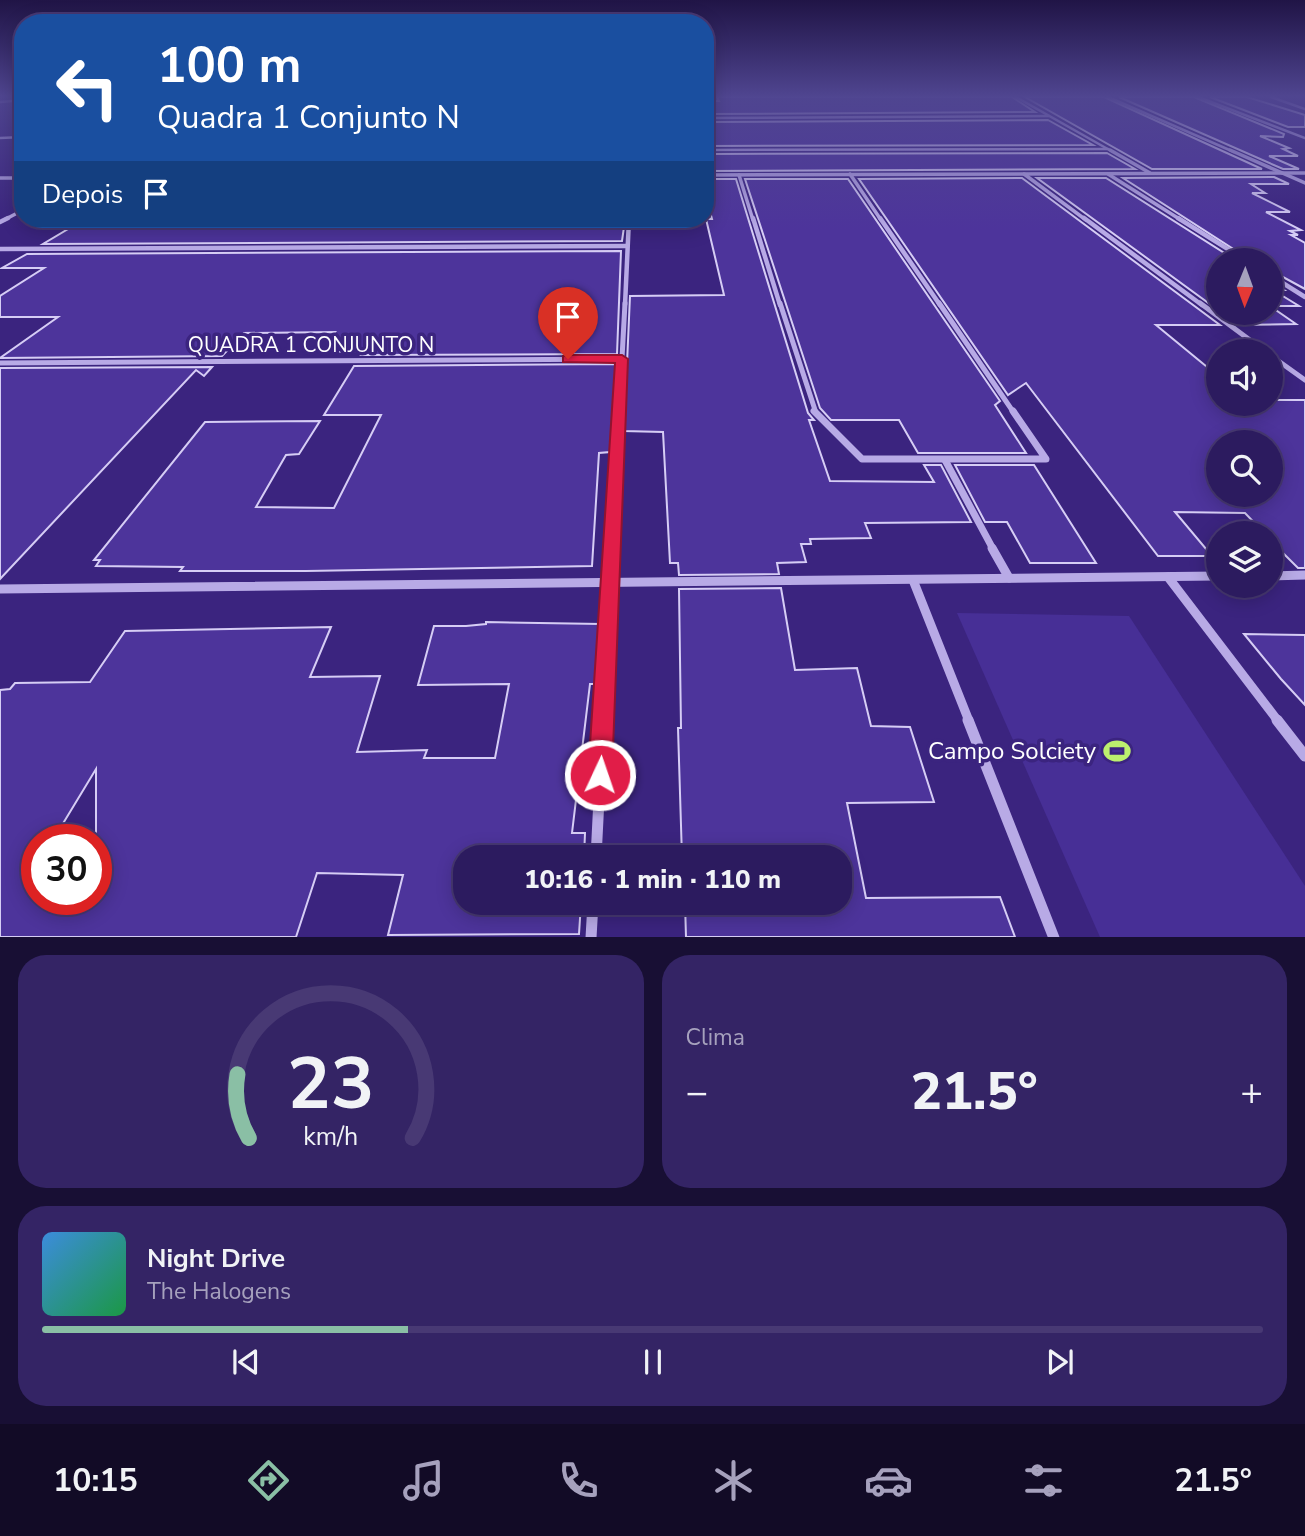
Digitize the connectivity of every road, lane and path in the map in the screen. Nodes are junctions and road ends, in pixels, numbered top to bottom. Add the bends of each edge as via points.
1 (1093, 141) edge
2 (1208, 141) edge
3 (1108, 149) junction
4 (714, 150) edge
5 (1107, 173) junction
6 (1150, 173) junction
7 (1281, 173) junction
8 (1305, 173) edge
9 (850, 174) junction
10 (1023, 174) junction
11 (714, 175) edge
12 (739, 175) junction
13 (1305, 183) edge
14 (629, 228) edge
15 (628, 246) junction
16 (1226, 248) edge
17 (0, 249) edge
18 (1283, 283) edge
19 (1305, 297) edge
20 (1248, 339) edge
21 (622, 359) junction
22 (0, 363) edge
23 (1283, 364) edge
24 (1305, 380) edge
25 (945, 460) junction
26 (1305, 575) edge
27 (1206, 576) edge
28 (1283, 576) edge
29 (1168, 577) junction
30 (1009, 579) junction
31 (913, 580) junction
32 (610, 583) junction
33 (0, 589) edge
34 (1305, 756) edge
35 (597, 845) edge
36 (592, 915) edge
37 (591, 937) edge
38 (1054, 937) edge

1 - 3 street
2 - 7 street
3 - 4 street
3 - 6 street
5 - 6 street
5 - 10 street
5 - 16 street
6 - 7 street
7 - 8 street
7 - 13 street
9 - 10 street
9 - 12 street
9 - 25 street via 1046,458
10 - 20 street
11 - 12 street
12 - 25 street via 814,411 862,459
14 - 15 street
15 - 17 street
15 - 21 street
18 - 19 street
21 - 22 street, QUADRA 1 CONJUNTO N
21 - 32 street
23 - 24 street
25 - 30 street
26 - 28 street
27 - 29 street
29 - 30 street
29 - 34 street
30 - 31 street
31 - 32 street
31 - 38 street
32 - 33 street
32 - 35 street
36 - 37 street

